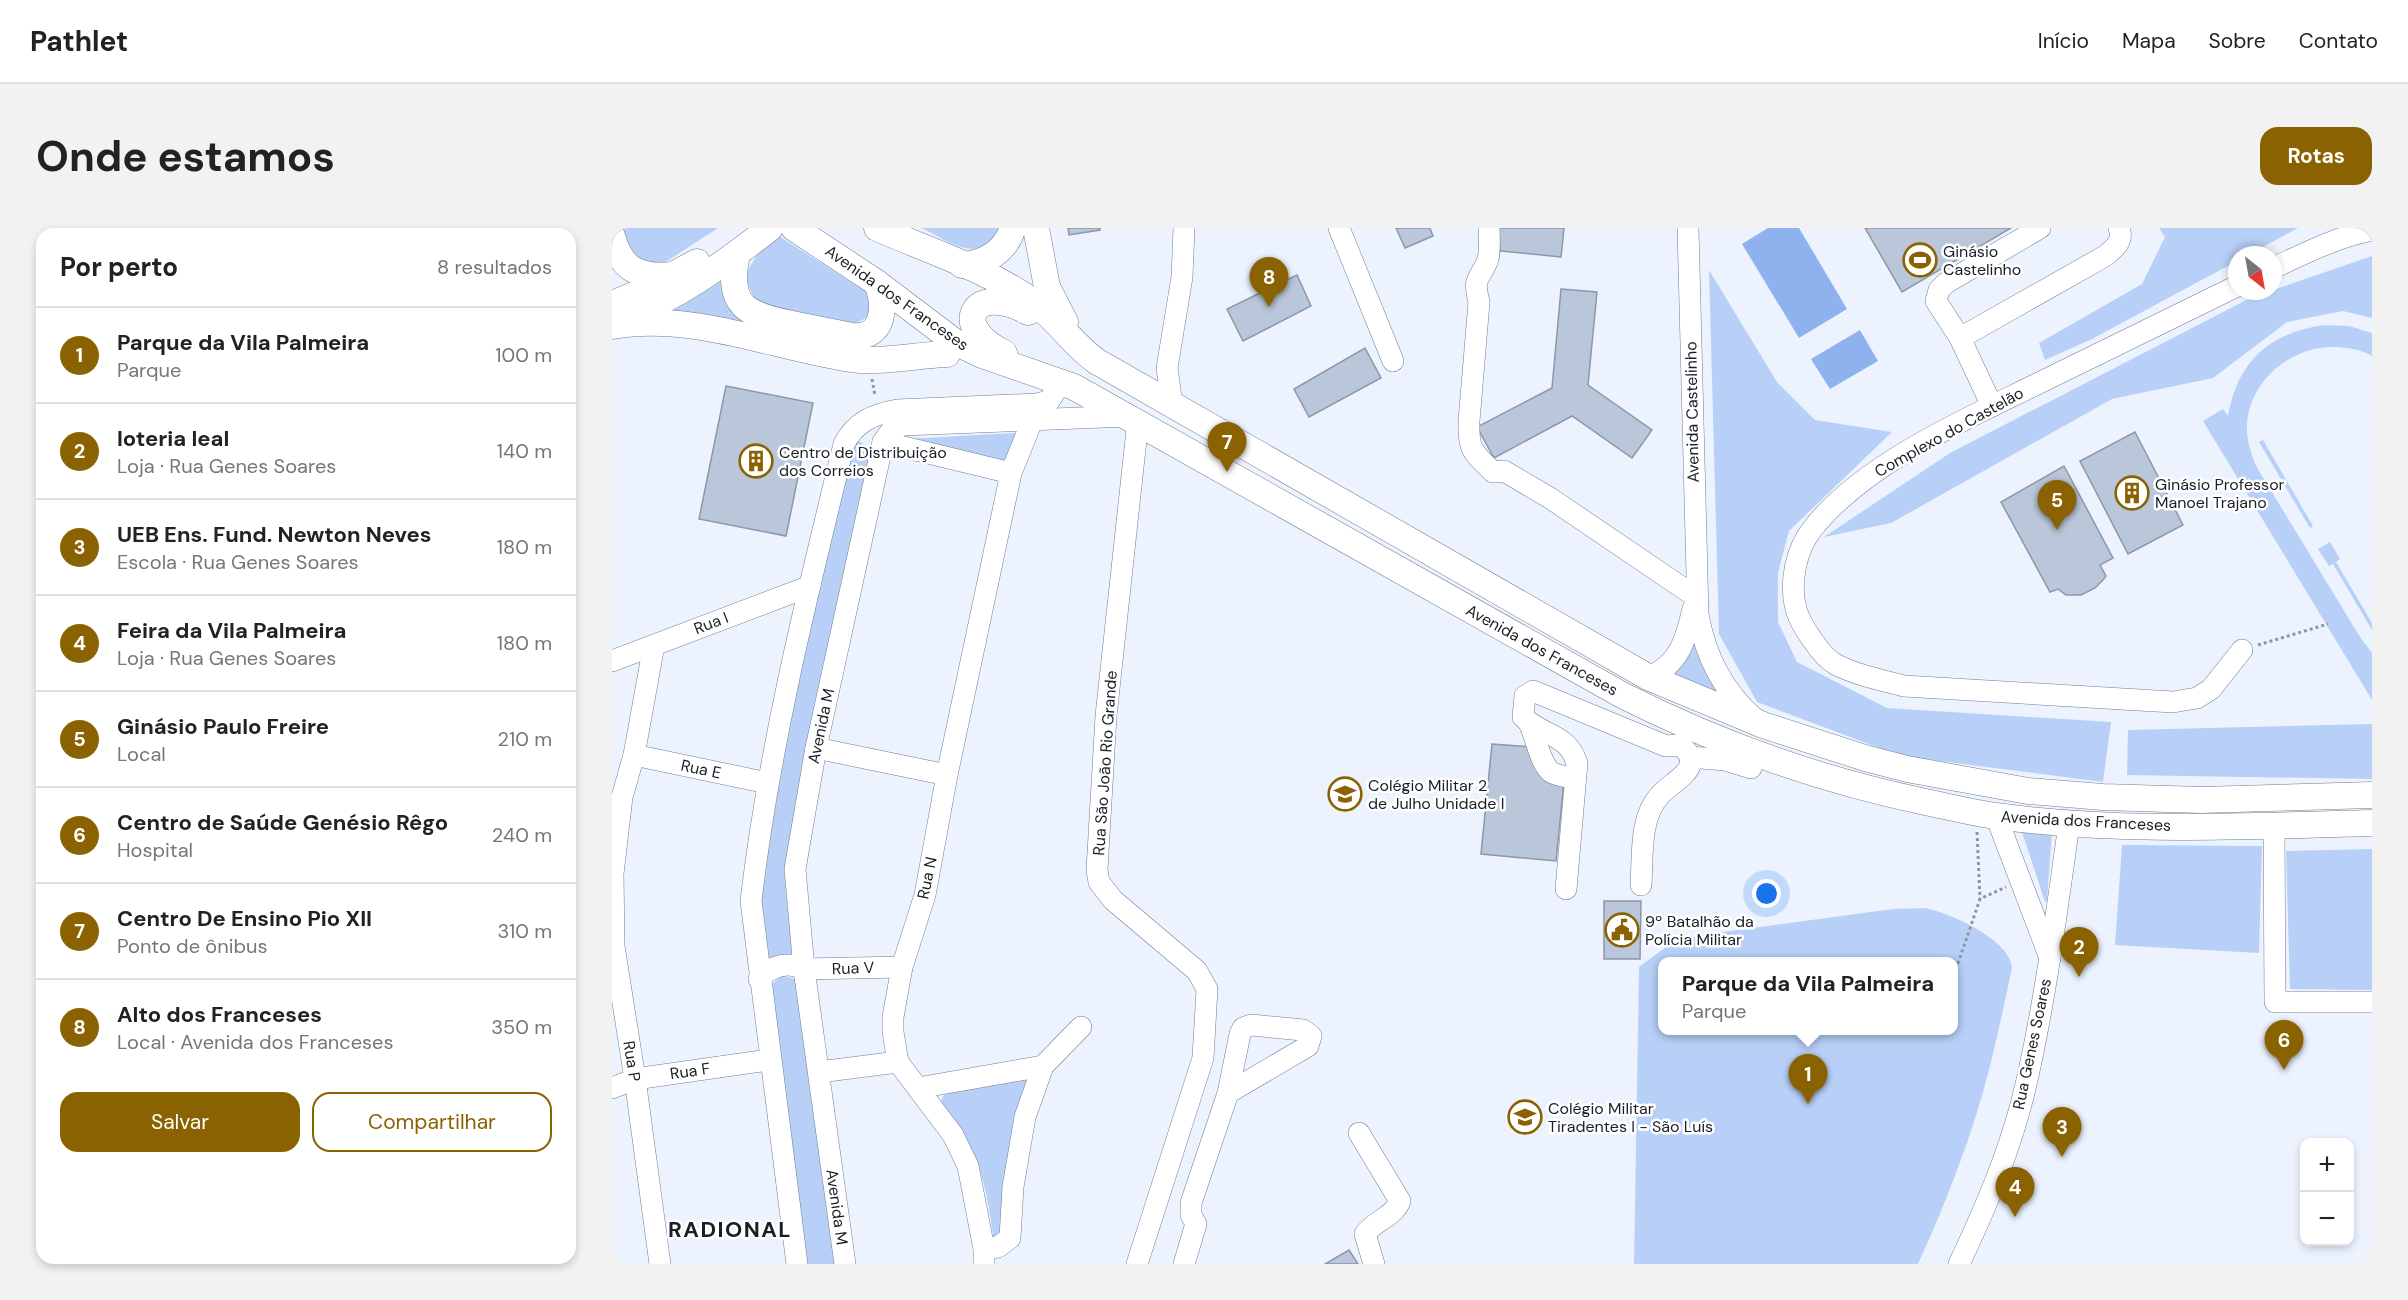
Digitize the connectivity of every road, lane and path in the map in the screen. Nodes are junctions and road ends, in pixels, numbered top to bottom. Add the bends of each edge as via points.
1 (770, 228) edge
2 (794, 228) edge
3 (877, 228) edge
4 (1013, 228) edge
5 (1036, 228) edge
6 (1184, 228) edge
7 (1339, 228) edge
8 (1490, 228) edge
9 (1688, 228) edge
10 (2040, 228) edge
11 (2119, 228) edge
12 (2372, 230) edge
13 (2346, 231) edge
14 (612, 236) edge
15 (736, 244) edge
16 (2282, 263) edge
17 (962, 265) junction
18 (674, 275) junction
19 (877, 282) junction
20 (2228, 290) edge
21 (897, 298) junction
22 (612, 304) edge
23 (612, 325) edge
24 (1960, 338) junction
25 (1084, 352) junction
26 (947, 354) junction
27 (868, 360) junction
28 (1393, 361) dead end
29 (1065, 389) junction
30 (1992, 406) junction
31 (1178, 408) junction
32 (875, 415) junction
33 (1133, 419) junction
34 (1032, 421) junction
35 (883, 442) junction
36 (1011, 473) junction
37 (810, 586) junction
38 (1696, 597) junction
39 (2328, 624) dead end
40 (654, 645) junction
41 (2242, 650) joint
42 (612, 661) edge
43 (1648, 677) junction
44 (1529, 723) junction
45 (1762, 725) junction
46 (1687, 743) junction
47 (816, 748) junction
48 (634, 755) junction
49 (1751, 768) dead end
50 (947, 776) junction
51 (1575, 778) junction
52 (768, 783) junction
53 (2372, 795) edge
54 (617, 799) edge
55 (1986, 815) junction
56 (2372, 823) edge
57 (2069, 824) junction
58 (2274, 825) junction
59 (2020, 880) junction
60 (1641, 885) dead end
61 (1566, 889) dead end
62 (1980, 899) junction
63 (613, 947) edge
64 (2050, 958) junction
65 (1958, 961) edge
66 (902, 967) junction
67 (804, 969) junction
68 (759, 978) junction
69 (2372, 1002) edge
70 (1080, 1027) dead end
71 (769, 1060) junction
72 (898, 1062) junction
73 (1043, 1066) junction
74 (819, 1072) junction
75 (635, 1079) junction
76 (612, 1088) edge
77 (918, 1088) junction
78 (1228, 1093) dead end
79 (1359, 1133) dead end
80 (984, 1257) edge
81 (654, 1262) edge
82 (1185, 1262) edge
83 (797, 1264) edge
84 (845, 1264) edge
85 (1137, 1264) edge
86 (1374, 1264) edge
87 (1959, 1264) edge

1 - 15 main road
2 - 19 main road, Avenida dos Franceses
3 - 17 main road, Avenida dos Franceses
4 - 17 main road via 999,252 980,262
5 - 25 main road via 1047,287
6 - 31 street via 1182,277 1172,345 1178,367
7 - 28 street
8 - 38 street via 1488,261 1475,287 1479,302 1468,441 1493,472 1504,471 1550,498
9 - 38 street, Avenida Castelinho
10 - 24 street via 1939,290 1936,301
11 - 24 street via 2120,241 2105,256
12 - 13 street
13 - 16 street
14 - 18 main road via 621,260 636,271 653,276
15 - 18 main road
15 - 19 main road via 733,278 737,296 746,308 766,319 861,336 875,327 883,313
15 - 23 main road via 708,275
17 - 25 main road, Avenida dos Franceses via 1028,298
18 - 22 main road
19 - 21 main road, Avenida dos Franceses
20 - 30 street, Complexo do Castelão
21 - 26 main road via 922,334
21 - 29 main road, Avenida dos Franceses via 966,348
23 - 27 main road via 682,323
24 - 30 street
25 - 29 main road via 1011,303 991,301 975,313 975,331 986,343
25 - 31 main road, Avenida dos Franceses
26 - 27 main road
26 - 29 main road
27 - 32 path
29 - 32 street via 1037,404 897,410
29 - 33 main road, Avenida dos Franceses
30 - 41 street, Complexo do Castelão via 1876,471 1836,503 1812,529 1798,554 1793,597 1798,618 1833,663 1904,686 2173,702 2197,698 2211,689
31 - 43 main road, Avenida dos Franceses
32 - 35 street
32 - 37 street via 852,430 844,444
33 - 34 street
33 - 46 main road, Avenida dos Franceses via 1622,695
33 - 85 street, Rua São João Rio Grande via 1106,716 1097,848 1099,882 1113,900 1197,970 1207,989 1203,1058
34 - 35 street via 902,425
34 - 36 street, Rua N
35 - 36 street
35 - 47 street, Avenida M
36 - 50 street, Rua N
37 - 40 street, Rua I
37 - 52 street
38 - 43 street, Avenida Castelinho via 1679,653 1670,664
38 - 45 street, Avenida Castelinho via 1700,627 1714,668 1730,693
39 - 41 path
40 - 42 street, Rua I
40 - 48 street, Rua P
43 - 45 main road, Avenida dos Franceses
44 - 46 street via 1524,717 1525,696 1533,692 1666,746
44 - 51 street via 1551,772
44 - 51 street via 1569,745 1577,763
45 - 53 main road, Avenida dos Franceses via 1907,769 2028,791 2201,800
46 - 49 street
46 - 55 main road, Avenida dos Franceses via 1750,752 1898,796
46 - 60 street via 1688,768 1660,794 1646,818
47 - 50 street
47 - 67 street, Avenida M via 795,869
48 - 52 street, Rua E
48 - 54 street, Rua P
50 - 66 street, Rua N via 925,896
51 - 61 street
52 - 68 street via 751,901
54 - 63 street, Rua P
55 - 57 main road, Avenida dos Franceses
55 - 59 street, Rua Genes Soares
55 - 62 path
56 - 58 main road, Avenida dos Franceses
57 - 58 main road, Avenida dos Franceses
57 - 64 street, Rua Genes Soares
58 - 69 street via 2275,1002
59 - 62 path
59 - 64 street, Rua Genes Soares
62 - 65 path
63 - 75 street, Rua P
64 - 87 street, Rua Genes Soares via 2027,1082 2005,1155
66 - 67 street, Rua V
66 - 72 street, Rua N via 893,1017
67 - 68 street, Rua V via 780,965
67 - 74 street, Avenida M
68 - 71 street
70 - 73 street
71 - 75 street, Rua F
71 - 83 street
72 - 74 street
72 - 77 street, Rua N
73 - 77 street
73 - 80 street via 1024,1117 1010,1238
74 - 84 street, Avenida M
75 - 76 street, Rua F
75 - 81 street, Rua P
77 - 80 street, Rua N via 952,1135 968,1166
78 - 82 street via 1191,1203 1196,1224
79 - 86 street via 1400,1201 1397,1208 1365,1234

